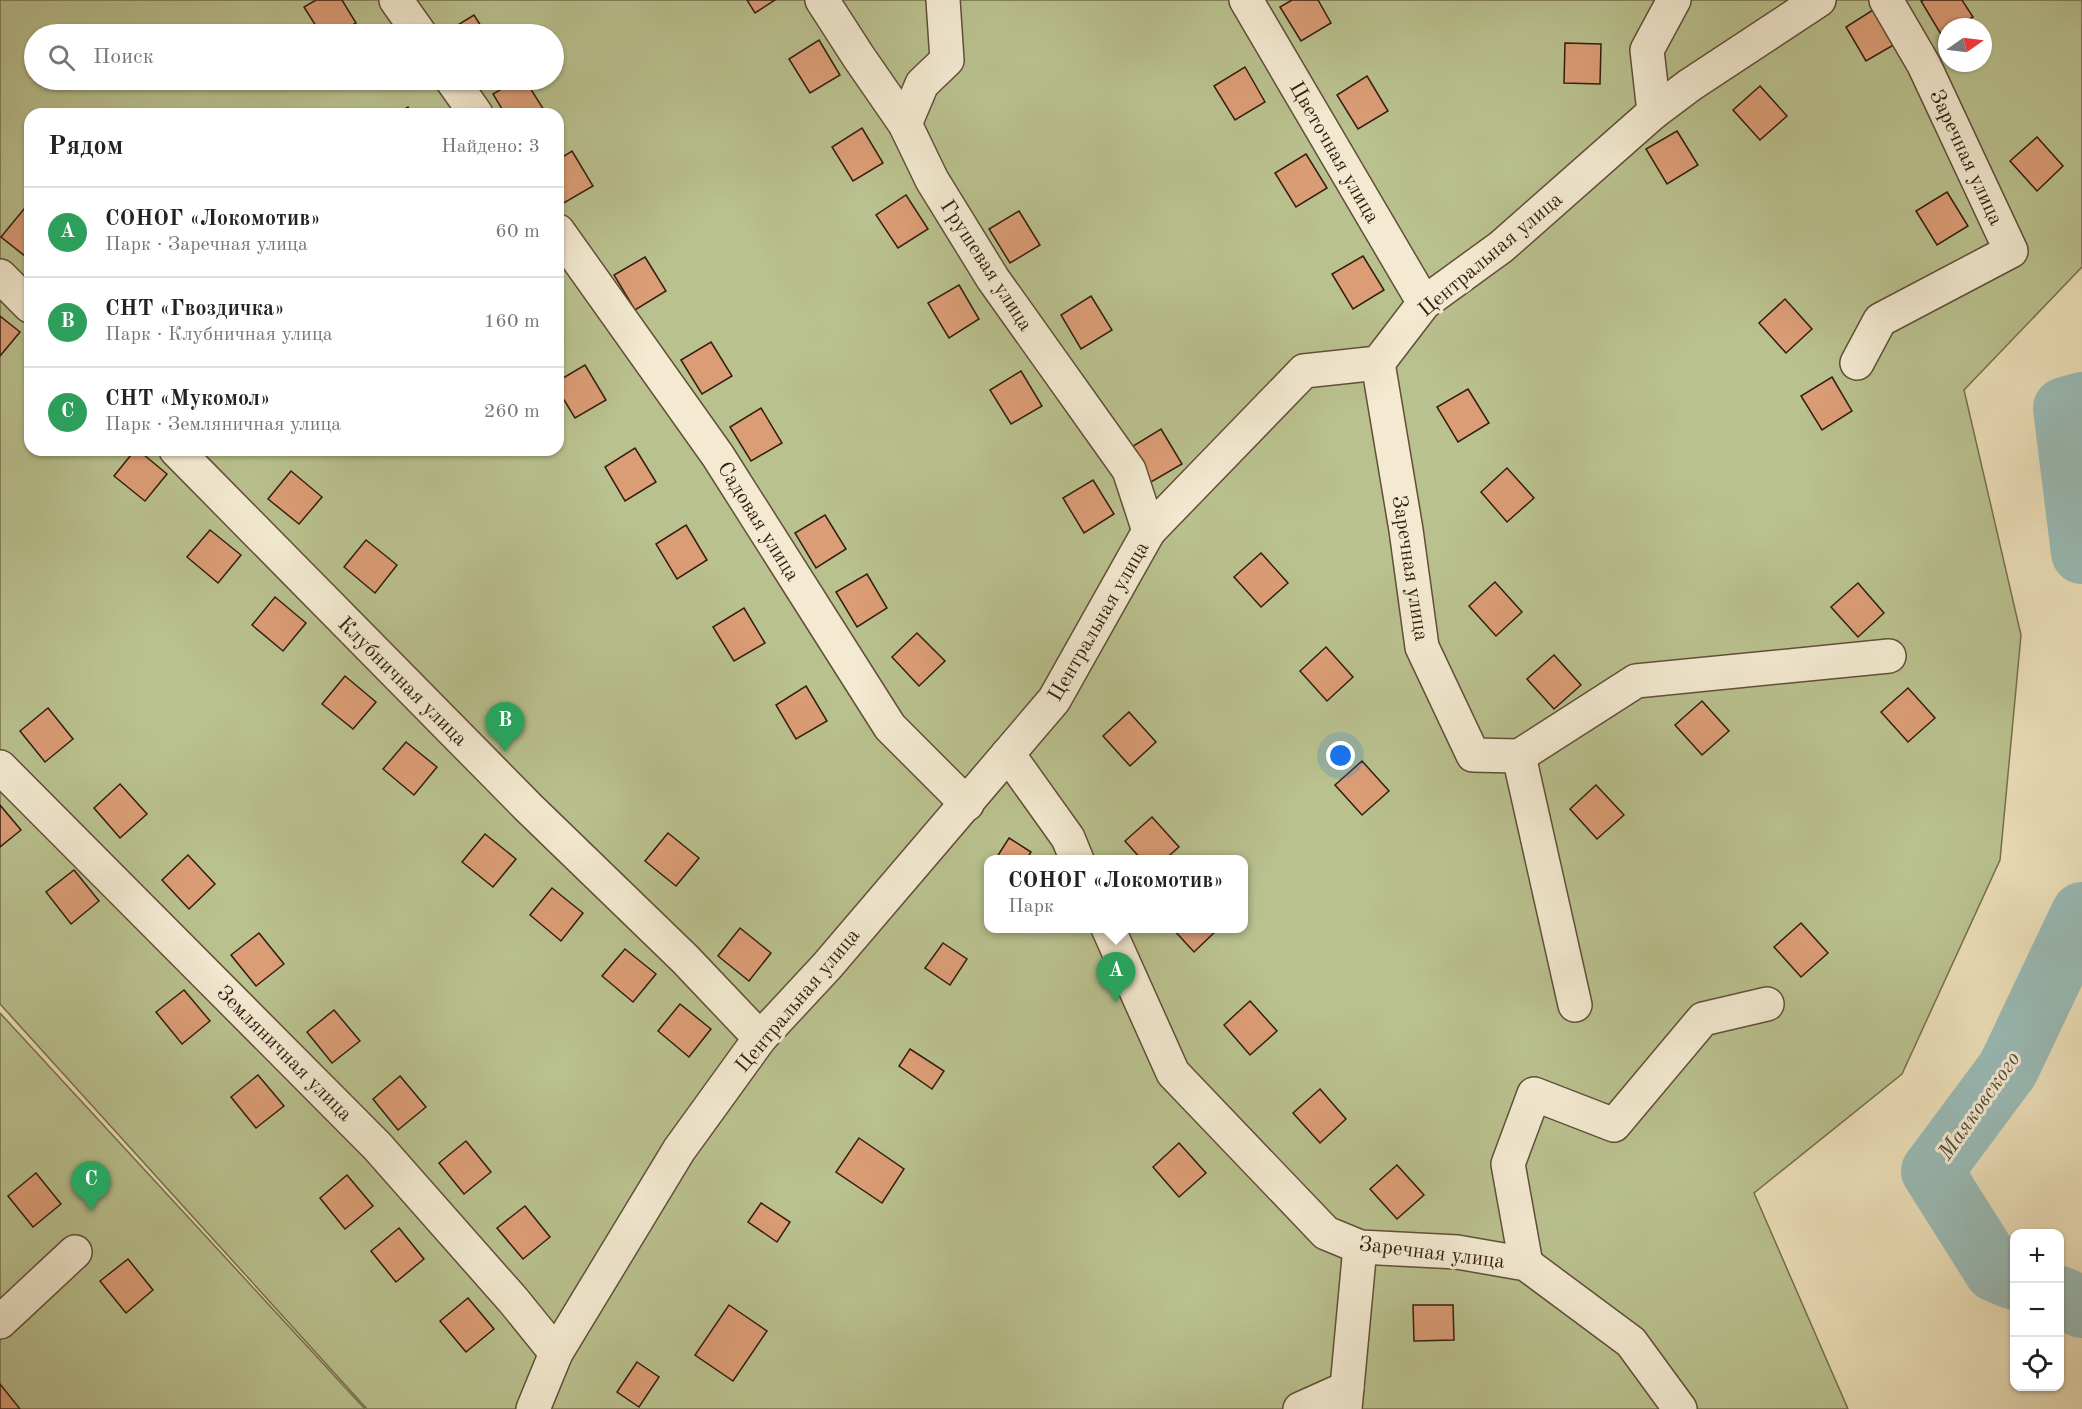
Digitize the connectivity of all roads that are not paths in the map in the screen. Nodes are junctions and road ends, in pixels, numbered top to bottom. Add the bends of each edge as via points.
1 (396, 0) edge
2 (822, 0) edge
3 (943, 0) edge
4 (1246, 0) edge
5 (1674, 0) edge
6 (1819, 0) edge
7 (1886, 0) edge
8 (413, 24) edge
9 (459, 90) edge
10 (472, 108) edge
11 (1654, 112) junction
12 (905, 124) junction
13 (564, 239) edge
14 (0, 276) edge
15 (24, 300) edge
16 (1424, 303) junction
17 (1378, 363) junction
18 (1857, 363) dead end
19 (182, 456) edge
20 (1149, 531) junction
21 (1889, 656) dead end
22 (1008, 754) junction
23 (1519, 756) junction
24 (0, 767) edge
25 (967, 804) junction
26 (1075, 855) edge
27 (1110, 933) edge
28 (1767, 1004) dead end
29 (1575, 1005) dead end
30 (760, 1038) junction
31 (1359, 1247) junction
32 (75, 1252) dead end
33 (1526, 1264) junction
34 (0, 1322) edge
35 (556, 1353) junction
36 (1346, 1398) edge
37 (533, 1409) edge
38 (1300, 1409) edge
39 (1680, 1409) edge

1 - 8 street
2 - 12 street, Грушевая улица
3 - 12 street via 947,60 922,84
4 - 16 street, Цветочная улица
5 - 11 street via 1647,50
6 - 11 street, Центральная улица
7 - 18 street, Заречная улица via 1924,65 2011,251 1880,320
9 - 10 street
11 - 16 street, Центральная улица via 1501,248
12 - 20 street, Грушевая улица via 932,180 993,279 1129,470
13 - 25 street, Садовая улица via 718,456 890,728
14 - 15 street
16 - 17 street, Центральная улица
17 - 20 street, Центральная улица via 1304,371
17 - 23 street, Заречная улица via 1422,647 1473,755
19 - 30 street, Клубничная улица
20 - 22 street, Центральная улица via 1054,700
21 - 23 street via 1636,681
22 - 25 street, Центральная улица
22 - 26 street via 1068,838
23 - 29 street
24 - 35 street, Земляничная улица via 377,1146
25 - 30 street, Центральная улица
27 - 31 street, Заречная улица via 1173,1073 1326,1233
28 - 33 street via 1703,1019 1614,1125 1534,1094 1508,1164
30 - 35 street, Центральная улица via 679,1150
31 - 33 street, Заречная улица via 1457,1252
31 - 36 street
32 - 34 street
33 - 39 street, Заречная улица via 1631,1342
35 - 37 street, Центральная улица
36 - 38 street

